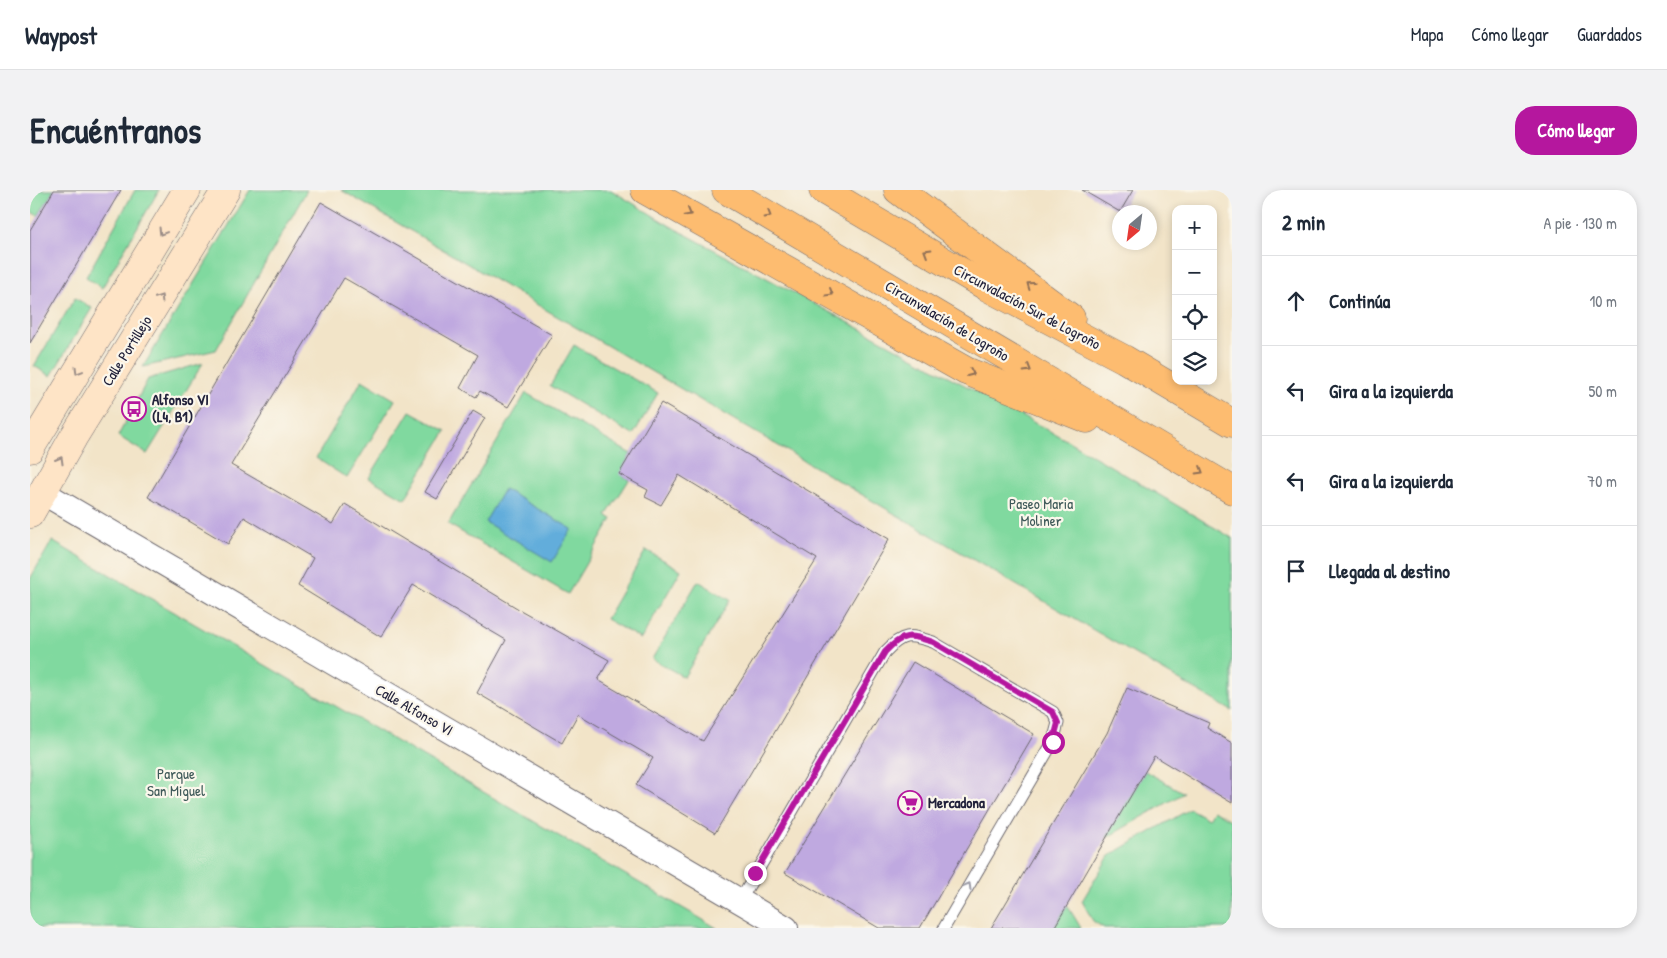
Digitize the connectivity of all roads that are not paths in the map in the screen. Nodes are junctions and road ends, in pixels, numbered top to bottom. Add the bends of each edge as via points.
1 (187, 190) edge
2 (226, 190) edge
3 (646, 190) edge
4 (726, 190) edge
5 (823, 190) edge
6 (898, 190) edge
7 (1124, 359) junction
8 (1232, 423) edge
9 (30, 449) edge
10 (1169, 452) junction
11 (1232, 490) edge
12 (36, 503) edge
13 (740, 901) junction
14 (786, 928) edge
15 (944, 928) edge

1 -> 9 main road, Calle Portillejo
12 -> 2 main road, Calle Portillejo
3 -> 10 highway via 966,371
4 -> 10 highway, Circunvalación de Logroño
7 -> 5 highway, Circunvalación Sur de Logroño via 987,287
7 -> 6 highway via 1039,292
7 - 8 highway, Circunvalación Sur de Logroño
10 -> 11 highway
12 - 13 street, Calle Alfonso VI
13 - 14 street, Calle Alfonso VI
15 -> 13 lane via 1053,742 1058,723 1053,712 933,642 914,635 898,638 885,652

